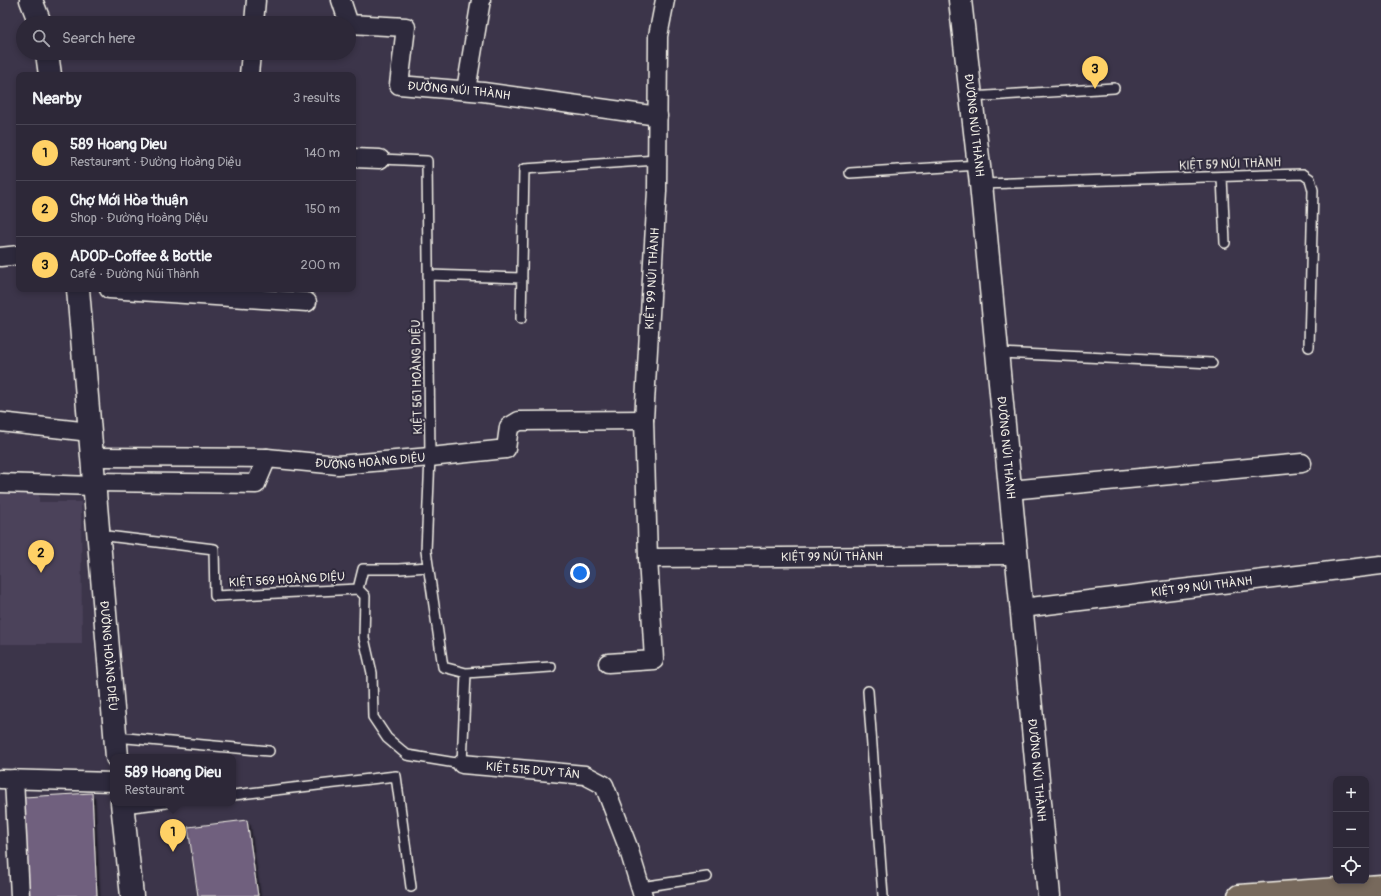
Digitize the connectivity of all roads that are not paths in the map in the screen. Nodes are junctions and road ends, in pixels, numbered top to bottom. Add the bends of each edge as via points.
1 (31, 0) edge
2 (256, 0) edge
3 (341, 0) edge
4 (481, 0) edge
5 (665, 0) edge
6 (960, 0) edge
7 (37, 16) edge
8 (255, 16) edge
9 (347, 16) edge
10 (356, 24) edge
11 (48, 60) edge
12 (250, 60) edge
13 (50, 72) edge
14 (249, 72) edge
15 (1114, 88) dead end
16 (466, 90) junction
17 (971, 97) junction
18 (658, 116) junction
19 (356, 158) edge
20 (380, 159) joint
21 (657, 160) junction
22 (850, 173) dead end
23 (980, 174) junction
24 (1222, 177) junction
25 (1225, 243) dead end
26 (16, 255) edge
27 (0, 257) edge
28 (428, 275) junction
29 (522, 278) junction
30 (78, 292) edge
31 (155, 292) edge
32 (307, 302) dead end
33 (521, 319) dead end
34 (1309, 347) dead end
35 (997, 353) junction
36 (1212, 363) dead end
37 (644, 420) junction
38 (0, 422) edge
39 (90, 432) junction
40 (92, 457) junction
41 (430, 457) junction
42 (267, 458) junction
43 (1302, 463) dead end
44 (0, 484) edge
45 (94, 484) junction
46 (1010, 490) junction
47 (98, 535) junction
48 (1017, 555) junction
49 (648, 558) junction
50 (1381, 566) edge
51 (428, 567) junction
52 (358, 589) junction
53 (1022, 608) junction
54 (608, 663) dead end
55 (551, 667) dead end
56 (466, 673) junction
57 (868, 691) dead end
58 (117, 747) edge
59 (270, 751) dead end
60 (462, 764) junction
61 (7, 779) edge
62 (110, 782) edge
63 (236, 795) edge
64 (122, 806) edge
65 (707, 877) dead end
66 (1381, 886) edge
67 (411, 887) dead end
68 (642, 892) edge
69 (1316, 894) edge
70 (20, 896) edge
71 (132, 896) edge
72 (883, 896) edge
73 (1049, 896) edge
74 (1239, 896) edge

1 - 7 main road
2 - 8 street
3 - 9 street, ĐƯỜNG NÚI THÀNH
4 - 16 street
5 - 18 street, KIỆT 99 NÚI THÀNH via 658,36
6 - 17 main road, ĐƯỜNG NÚI THÀNH
10 - 16 street, ĐƯỜNG NÚI THÀNH via 406,27 399,85
11 - 13 main road
12 - 14 street
15 - 17 lane
16 - 18 street, ĐƯỜNG NÚI THÀNH
17 - 23 main road, ĐƯỜNG NÚI THÀNH
18 - 21 street, KIỆT 99 NÚI THÀNH
19 - 20 street
20 - 28 lane, KIỆT 561 HOÀNG DIỆU via 426,161
21 - 29 lane via 524,169
21 - 37 street, KIỆT 99 NÚI THÀNH
22 - 23 lane, KIỆT 59 NÚI THÀNH
23 - 24 lane, KIỆT 59 NÚI THÀNH
23 - 35 main road, ĐƯỜNG NÚI THÀNH
24 - 25 lane
24 - 34 lane, KIỆT 59 NÚI THÀNH via 1295,173 1303,174 1310,179 1313,190
26 - 27 street
28 - 29 lane
28 - 41 lane, KIỆT 561 HOÀNG DIỆU
29 - 33 lane
30 - 39 main road, ĐƯỜNG HOÀNG DIỆU
31 - 32 street
35 - 36 lane
35 - 46 main road, ĐƯỜNG NÚI THÀNH
37 - 41 street, ĐƯỜNG HOÀNG DIỆU via 519,421 509,427 506,449
37 - 49 street, KIỆT 99 NÚI THÀNH
38 - 39 street
39 - 40 main road, ĐƯỜNG HOÀNG DIỆU
40 - 42 street, ĐƯỜNG HOÀNG DIỆU
40 - 45 main road, ĐƯỜNG HOÀNG DIỆU
41 - 42 street, ĐƯỜNG HOÀNG DIỆU via 338,465
41 - 51 lane, KIỆT 561 HOÀNG DIỆU via 426,551
42 - 45 street via 256,484
43 - 46 street
44 - 45 street
45 - 47 main road, ĐƯỜNG HOÀNG DIỆU
46 - 48 main road, ĐƯỜNG NÚI THÀNH
47 - 52 lane, KIỆT 569 HOÀNG DIỆU via 214,549 215,596
47 - 58 main road, ĐƯỜNG HOÀNG DIỆU
48 - 49 street, KIỆT 99 NÚI THÀNH
48 - 53 main road, ĐƯỜNG NÚI THÀNH
49 - 54 street, KIỆT 99 NÚI THÀNH via 654,660
50 - 53 street, KIỆT 99 NÚI THÀNH
51 - 52 lane via 363,569
51 - 56 lane, KIỆT 561 HOÀNG DIỆU via 443,667
52 - 60 lane, KIỆT 569 HOÀNG DIỆU via 365,596 364,638 372,673 373,717 387,738 407,755
53 - 73 main road, ĐƯỜNG NÚI THÀNH
55 - 56 lane
56 - 60 lane
57 - 72 lane
58 - 59 lane
60 - 68 street, KIỆT 515 DUY TÂN via 585,775 604,785
61 - 62 street
61 - 70 street
63 - 67 lane via 396,776
64 - 71 main road
65 - 68 lane
66 - 69 main road
69 - 74 main road

